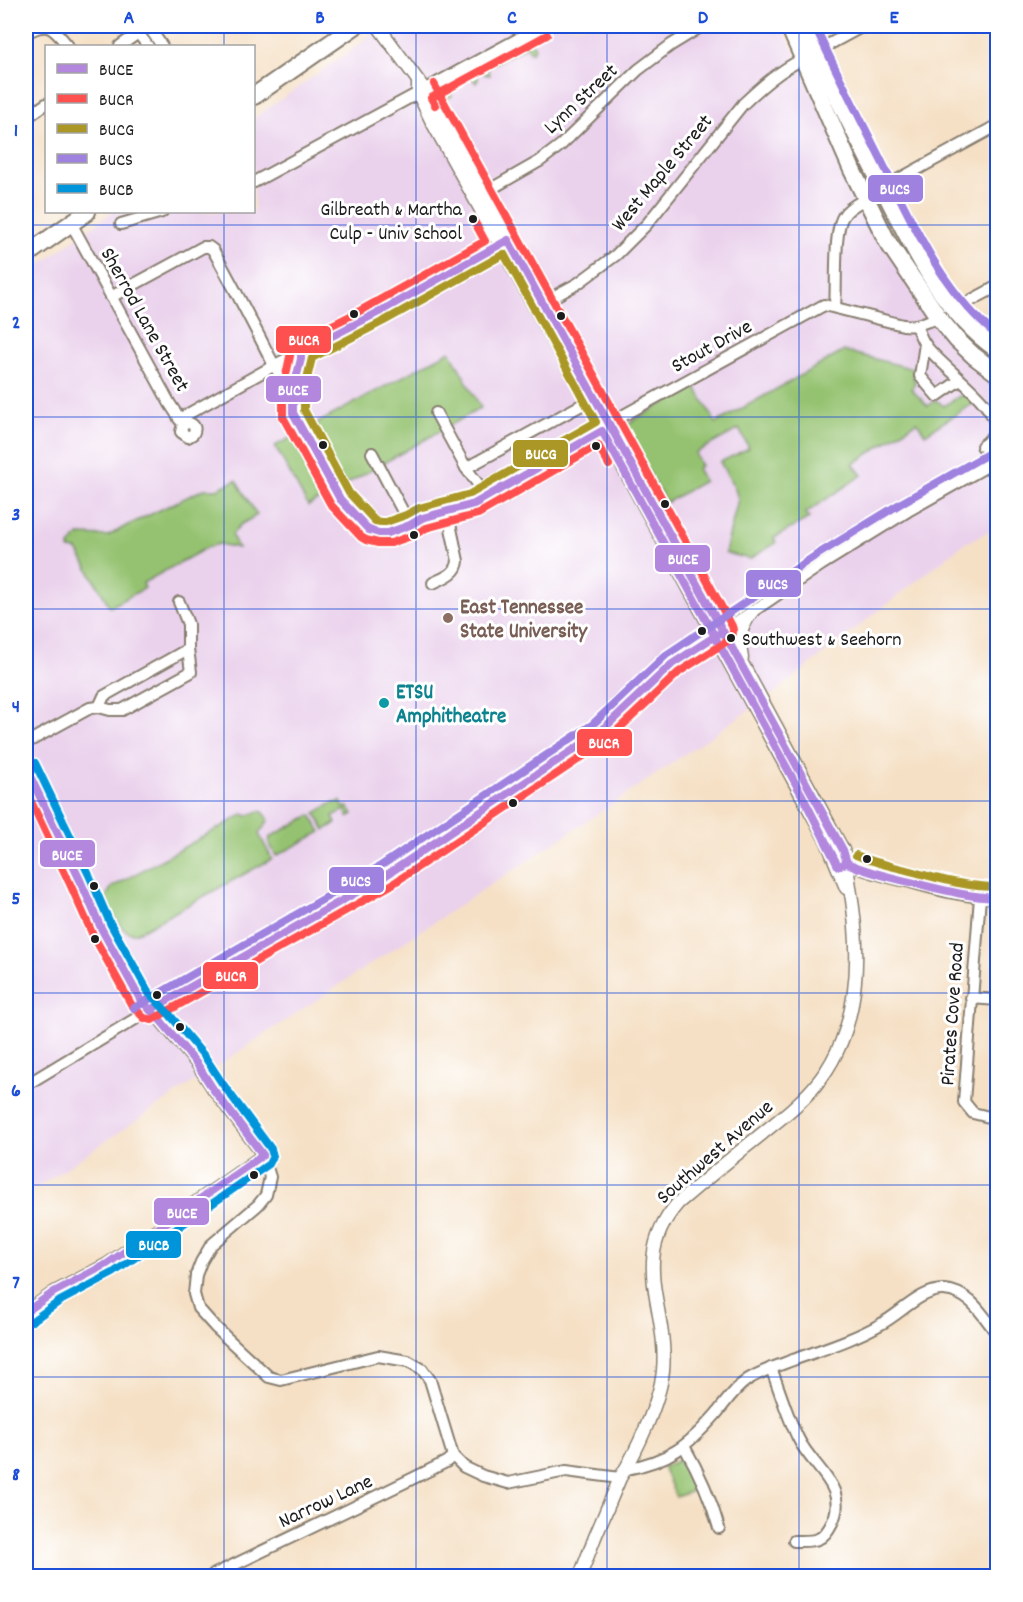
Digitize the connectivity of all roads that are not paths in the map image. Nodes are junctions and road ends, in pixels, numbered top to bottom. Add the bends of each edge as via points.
1 (148, 26) edge
2 (355, 26) edge
3 (378, 26) edge
4 (542, 26) edge
5 (702, 26) edge
6 (789, 26) edge
7 (804, 26) edge
8 (863, 26) edge
9 (26, 33) edge
10 (138, 33) junction
11 (67, 45) edge
12 (121, 45) edge
13 (147, 45) edge
14 (161, 45) edge
15 (809, 55) junction
16 (420, 88) junction
17 (255, 95) edge
18 (45, 105) edge
19 (26, 118) edge
20 (998, 125) edge
21 (255, 181) edge
22 (883, 188) junction
23 (482, 194) junction
24 (867, 198) junction
25 (86, 213) edge
26 (159, 213) edge
27 (71, 223) junction
28 (121, 224) dead end
29 (499, 245) junction
30 (26, 255) edge
31 (998, 286) edge
32 (111, 297) junction
33 (542, 303) junction
34 (835, 307) junction
35 (955, 309) junction
36 (939, 318) junction
37 (916, 327) junction
38 (925, 344) junction
39 (998, 350) edge
40 (301, 352) junction
41 (275, 365) junction
42 (998, 374) edge
43 (960, 380) junction
44 (293, 390) junction
45 (587, 402) junction
46 (436, 413) dead end
47 (606, 428) junction
48 (982, 446) dead end
49 (372, 453) dead end
50 (998, 460) edge
51 (471, 465) junction
52 (487, 496) junction
53 (450, 510) junction
54 (410, 525) junction
55 (433, 584) dead end
56 (179, 602) dead end
57 (752, 612) junction
58 (719, 634) junction
59 (188, 649) junction
60 (744, 667) junction
61 (99, 706) junction
62 (26, 743) edge
63 (26, 768) edge
64 (842, 865) junction
65 (980, 897) junction
66 (998, 898) edge
67 (971, 998) junction
68 (998, 1000) edge
69 (150, 1010) junction
70 (26, 1085) edge
71 (989, 1117) dead end
72 (263, 1155) junction
73 (26, 1312) edge
74 (998, 1335) edge
75 (771, 1368) junction
76 (684, 1446) junction
77 (453, 1456) junction
78 (623, 1474) junction
79 (719, 1528) dead end
80 (794, 1541) dead end
81 (211, 1576) edge
82 (580, 1576) edge

1 - 10 street
1 - 14 street
2 - 17 highway
3 - 16 street
4 - 16 street
5 - 23 street, Lynn Street via 638,70 561,145
6 - 15 highway
7 - 15 highway
8 - 15 street, West Maple Street
9 - 11 street via 44,26 55,30
10 - 12 street
10 - 13 street
15 - 22 highway
15 - 24 highway via 852,170
15 - 33 street, West Maple Street via 780,72 743,104 647,224 616,255 577,284
16 - 21 street
16 - 23 street
16 - 29 street via 430,120
18 - 19 street
20 - 22 street
22 - 24 highway
22 - 35 highway via 926,268
23 - 29 street
24 - 34 street via 848,210 840,223
24 - 36 highway via 887,241
25 - 27 highway
26 - 28 street
27 - 30 highway
27 - 32 street, Sherrod Lane Street
29 - 33 street
29 - 40 street
29 - 45 street
31 - 35 street
32 - 41 street, Stout Drive via 209,247
32 - 41 street, Sherrod Lane Street via 182,426
33 - 47 street
34 - 37 street
34 - 47 street, Stout Drive via 618,426
35 - 36 highway
35 - 39 highway
36 - 37 street
36 - 42 highway via 966,348
37 - 38 street
38 - 43 street
38 - 43 street via 920,376 937,396
40 - 41 street
40 - 44 street, Stout Drive
41 - 44 street, Stout Drive
43 - 48 street via 979,397 994,422 992,434
44 - 54 street, Stout Drive via 293,413 346,507 369,530 379,533
45 - 47 street
45 - 51 street
46 - 51 street
47 - 52 street, Stout Drive
47 - 58 street
49 - 54 street
50 - 57 street via 908,511
51 - 52 street
52 - 53 street, Stout Drive
53 - 54 street, Stout Drive
53 - 55 street via 457,567
56 - 59 street via 188,624
57 - 58 street
57 - 60 street via 741,632
58 - 60 street, Southwest Avenue
58 - 64 street, Southwest Avenue
58 - 69 street via 672,664 600,732 548,768 376,880
59 - 61 street via 104,696
59 - 61 street via 192,672 122,710
60 - 64 street, Southwest Avenue via 843,850
61 - 62 street
63 - 69 street via 101,928
64 - 65 street
64 - 78 street, Southwest Avenue via 841,879 852,899 857,965 848,1019 822,1078 800,1102 678,1203 660,1230 653,1280 662,1340 662,1380 648,1422
65 - 66 street
65 - 67 street, Pirates Cove Road
67 - 68 street
67 - 71 street, Pirates Cove Road via 964,1102 973,1113
69 - 70 street
69 - 72 street via 197,1064
72 - 73 street via 107,1264
72 - 77 street via 270,1177 266,1195 211,1245 194,1285 198,1308 247,1358 269,1377 280,1380 378,1356 408,1361 422,1369 430,1380
74 - 75 street via 964,1296 935,1291 848,1340
75 - 76 street via 738,1388
75 - 80 street via 798,1438 828,1479 837,1499 838,1510 826,1535 818,1540
76 - 78 street
76 - 79 street
77 - 78 street via 464,1467 508,1483 566,1471
77 - 81 street, Narrow Lane via 357,1507
78 - 82 street, Southwest Avenue

